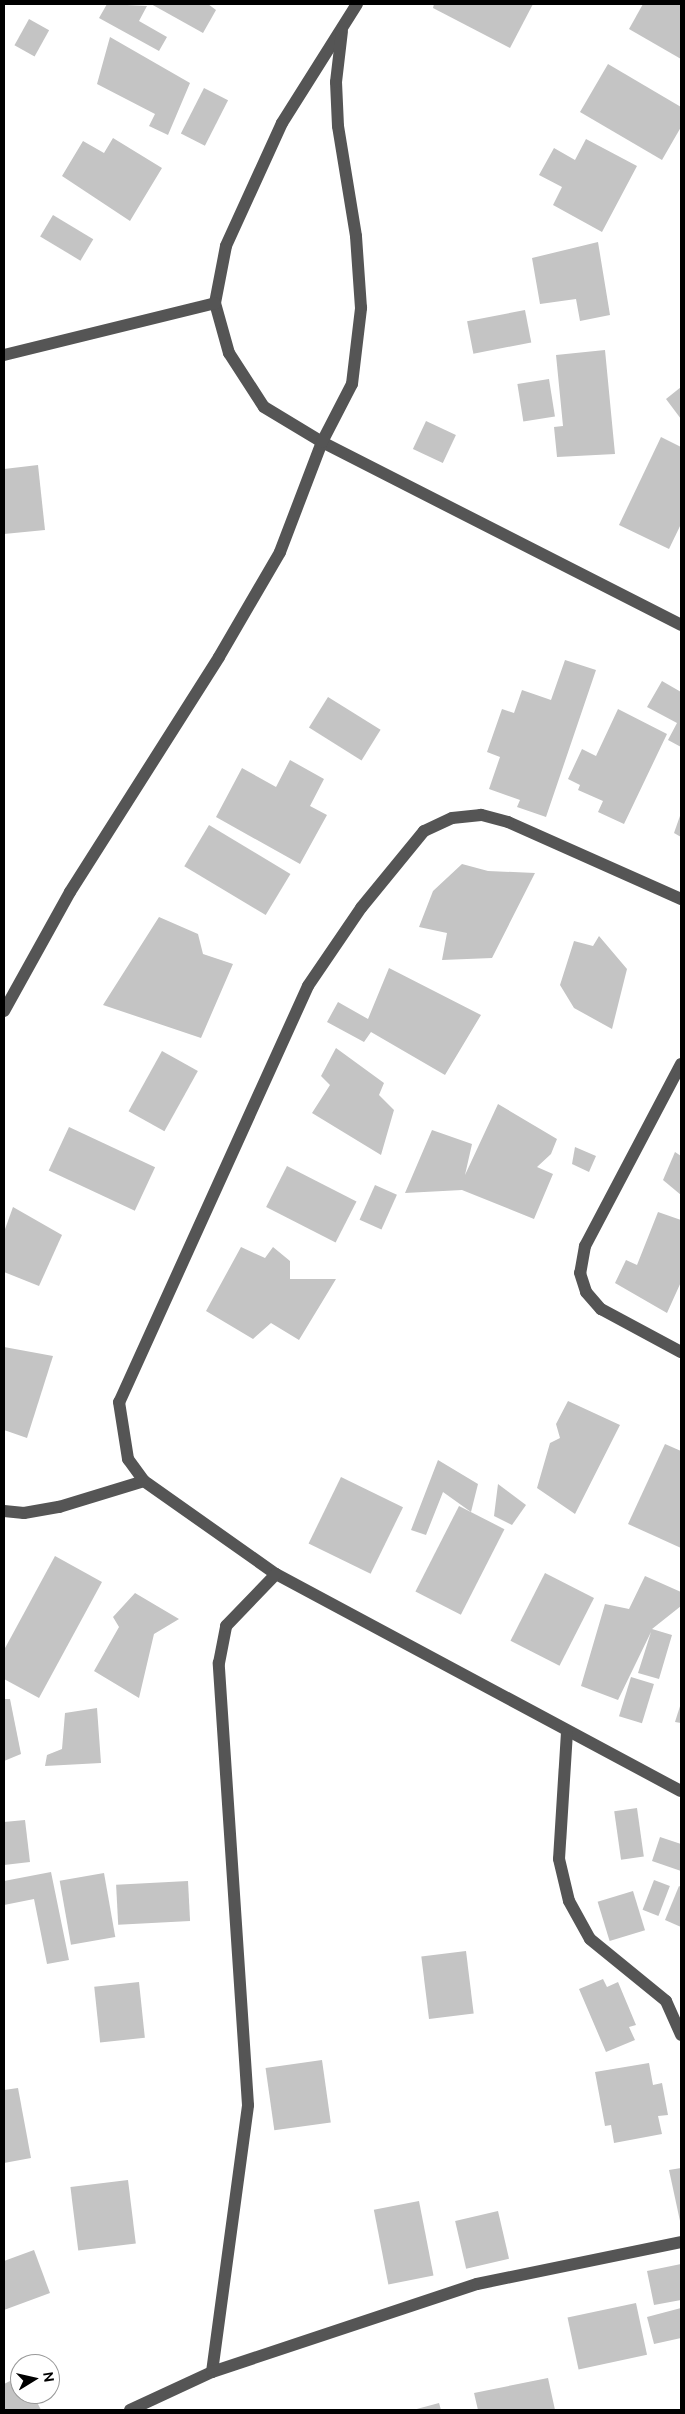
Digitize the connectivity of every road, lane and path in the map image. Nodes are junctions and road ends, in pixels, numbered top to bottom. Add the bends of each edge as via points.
1 (357, 4) edge
2 (342, 31) junction
3 (216, 302) junction
4 (4, 355) edge
5 (322, 442) junction
6 (681, 625) edge
7 (681, 899) edge
8 (4, 1010) edge
9 (681, 1064) edge
10 (681, 1352) edge
11 (144, 1480) junction
12 (4, 1511) edge
13 (276, 1574) junction
14 (568, 1732) junction
15 (681, 1791) edge
16 (681, 2035) edge
17 (681, 2242) edge
18 (212, 2372) junction
19 (130, 2410) edge

1 - 2 street
2 - 3 street via 282,123 226,246
2 - 5 street via 336,82 338,126 356,236 360,344 352,384
3 - 4 street
3 - 5 street via 229,353 264,407
5 - 6 street
5 - 8 street via 280,552 219,657 70,892
7 - 11 street via 508,822 481,815 452,818 424,831 361,908 308,986 119,1402 128,1459
9 - 10 street via 584,1246 580,1273 586,1292 601,1310
11 - 12 street via 59,1507 24,1513
11 - 13 street
13 - 14 street
13 - 18 street via 226,1626 219,1662 248,2105
14 - 15 street
14 - 16 street via 560,1859 569,1901 590,1939 666,2001
17 - 18 street via 477,2284
18 - 19 street

